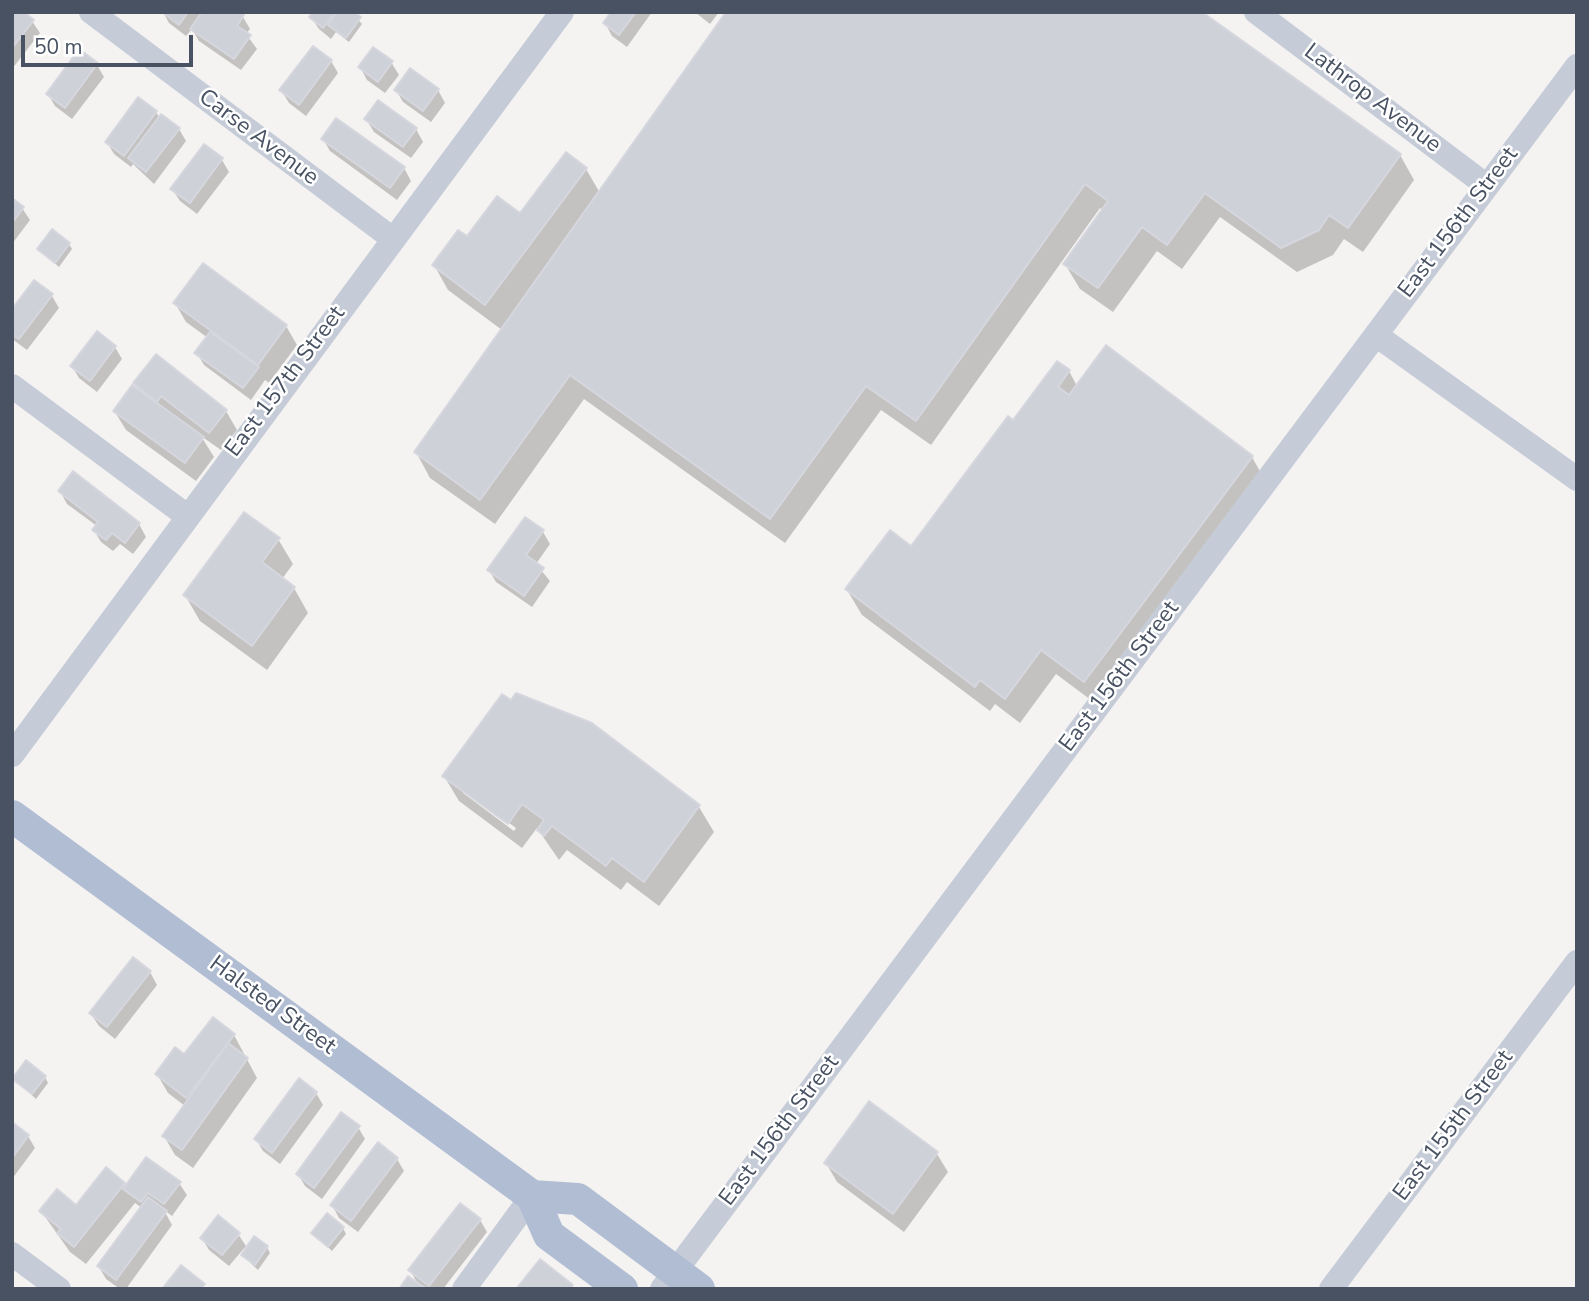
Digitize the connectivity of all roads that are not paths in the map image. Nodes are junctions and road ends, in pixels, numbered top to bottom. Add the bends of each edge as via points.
1 (91, 12) edge
2 (562, 12) edge
3 (1256, 12) edge
4 (1577, 66) edge
5 (1487, 186) junction
6 (393, 239) junction
7 (1376, 335) junction
8 (12, 386) edge
9 (1577, 479) edge
10 (187, 516) junction
11 (12, 755) edge
12 (12, 816) edge
13 (1577, 962) edge
14 (532, 1196) junction
15 (12, 1254) edge
16 (679, 1283) edge
17 (59, 1289) edge
18 (464, 1289) edge
19 (622, 1289) edge
20 (1331, 1289) edge

1 - 6 street, Carse Avenue
2 - 6 street, East 157th Street
3 - 5 street, Lathrop Avenue
4 - 5 street, East 156th Street
5 - 7 street, East 156th Street
6 - 10 street, East 157th Street
7 - 9 street
7 - 16 street, East 156th Street
8 - 10 street
10 - 11 street, East 157th Street
12 - 14 main road, Halsted Street
13 - 20 street, East 155th Street
14 - 16 main road via 578,1199
14 - 18 street
14 - 19 main road, Halsted Street via 550,1235
15 - 17 street

